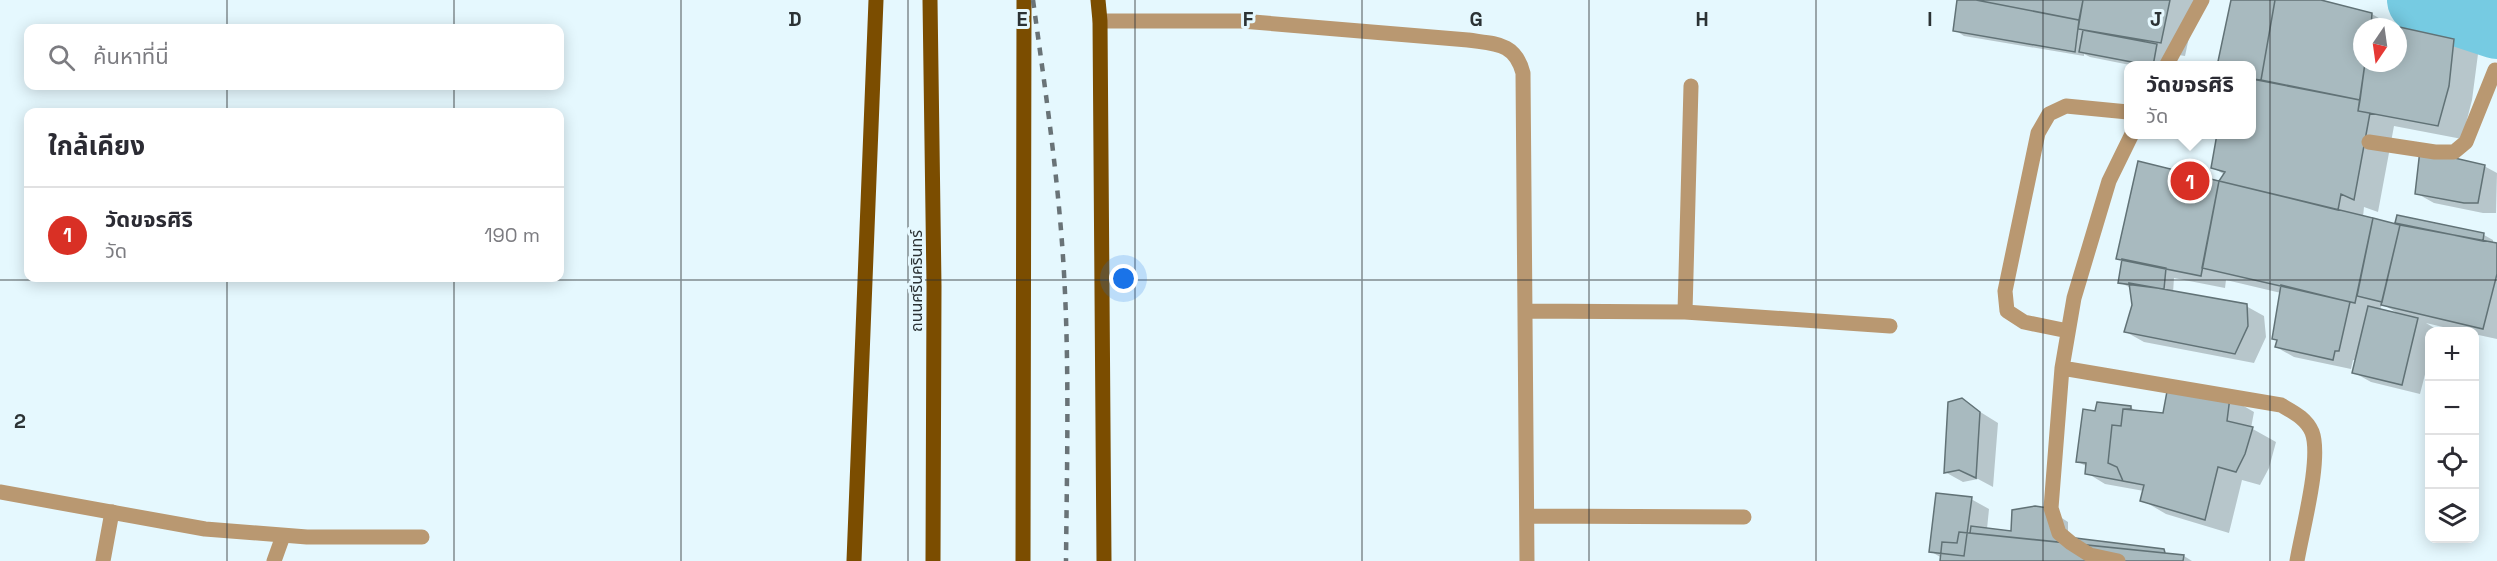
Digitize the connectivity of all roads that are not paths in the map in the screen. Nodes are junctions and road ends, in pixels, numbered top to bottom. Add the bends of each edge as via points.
1 (876, 0) edge
2 (930, 0) edge
3 (1024, 0) edge
4 (1098, 0) edge
5 (2202, 0) edge
6 (1100, 21) junction
7 (2169, 61) edge
8 (2495, 70) dead end
9 (1691, 86) dead end
10 (2124, 112) edge
11 (2130, 139) edge
12 (2369, 142) dead end
13 (1526, 310) junction
14 (1685, 312) junction
15 (1890, 326) dead end
16 (2068, 331) junction
17 (2062, 368) junction
18 (0, 492) edge
19 (112, 512) junction
20 (1527, 516) junction
21 (1744, 517) dead end
22 (282, 536) junction
23 (422, 537) dead end
24 (103, 561) edge
25 (274, 561) edge
26 (854, 561) edge
27 (933, 561) edge
28 (1023, 561) edge
29 (1104, 561) edge
30 (1527, 561) edge
31 (2118, 561) edge
32 (2297, 561) edge

1 - 26 main road
2 - 27 main road, ถนนศรีนครินทร์
3 - 28 main road
4 - 6 main road
5 - 7 street
6 - 13 street via 1241,21 1502,45 1519,59 1523,73
6 - 29 main road
8 - 12 street via 2466,142 2454,152
9 - 14 street
10 - 16 street via 2066,106 2049,114 2038,133 2005,291 2007,311 2024,322
11 - 16 street via 2109,181
13 - 14 street
13 - 20 street
14 - 15 street
16 - 17 street
17 - 31 street via 2051,508 2059,533 2071,543 2090,555
17 - 32 street via 2281,405 2300,416 2312,432 2315,458
18 - 19 street
19 - 22 street via 205,529
19 - 24 street
20 - 21 street
20 - 30 street
22 - 23 street
22 - 25 street

